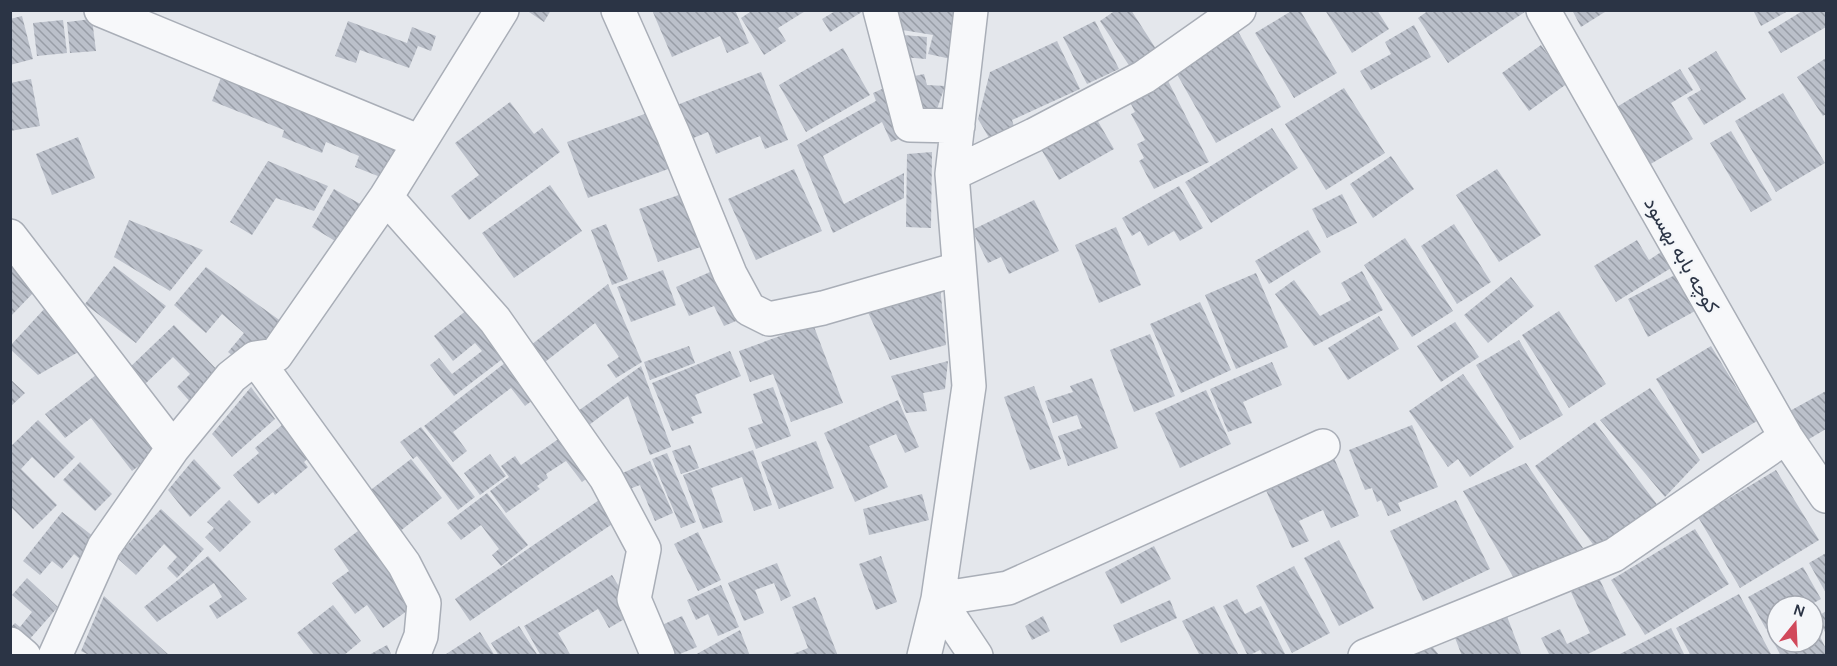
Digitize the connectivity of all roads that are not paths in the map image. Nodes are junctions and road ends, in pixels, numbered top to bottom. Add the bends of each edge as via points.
1 (101, 10) edge
2 (502, 10) edge
3 (618, 10) edge
4 (880, 10) edge
5 (971, 10) edge
6 (1239, 10) edge
7 (1543, 10) edge
8 (958, 126) junction
9 (420, 142) junction
10 (952, 174) junction
11 (386, 197) junction
12 (10, 236) edge
13 (958, 269) junction
14 (255, 358) junction
15 (1786, 437) junction
16 (1323, 446) dead end
17 (173, 448) junction
18 (1827, 496) edge
19 (938, 599) junction
20 (10, 644) edge
21 (48, 655) edge
22 (412, 656) edge
23 (658, 656) edge
24 (924, 656) edge
25 (976, 656) edge
26 (1365, 656) edge

1 - 9 street
2 - 9 street
3 - 13 street via 748,309 769,319 780,317
4 - 8 street via 910,124
5 - 8 street
6 - 10 street via 1144,77
7 - 15 street, کوچه بابه بهسود
8 - 10 street
9 - 11 street
10 - 13 street
11 - 14 street via 276,355
11 - 23 street via 495,320 606,478 644,549 634,599
12 - 17 street
13 - 19 street via 969,386
14 - 17 street via 231,377
14 - 22 street via 404,564 424,603 421,636
15 - 18 street, کوچه بابه بهسود
15 - 26 street via 1614,555
16 - 19 street via 1008,588
17 - 21 street via 104,546
19 - 24 street
19 - 25 street
20 - 21 street

